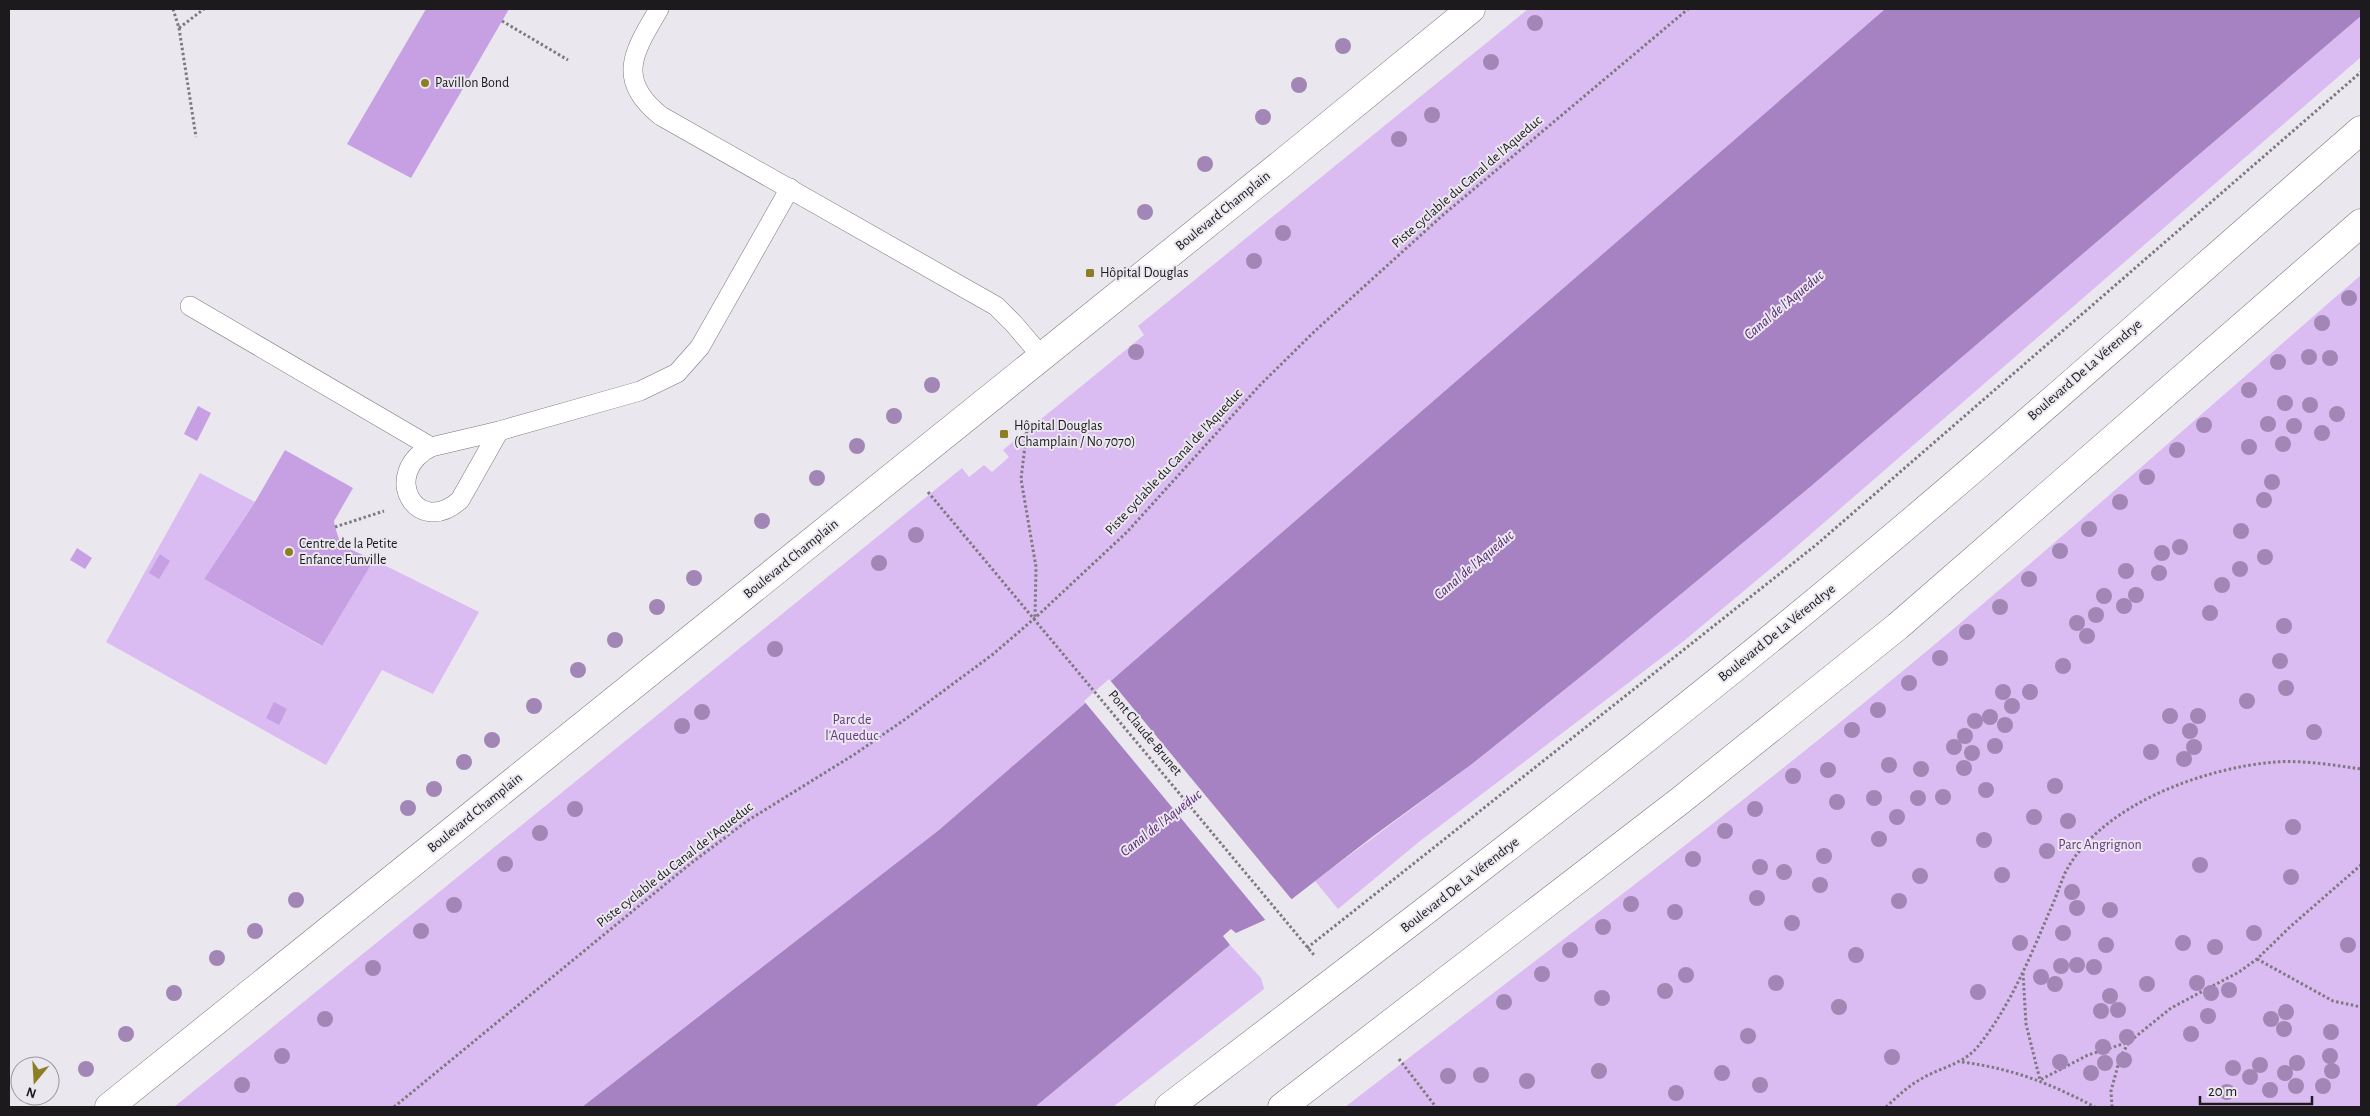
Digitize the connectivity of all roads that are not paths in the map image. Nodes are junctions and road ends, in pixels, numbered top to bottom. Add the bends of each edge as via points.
1 (659, 9) edge
2 (1471, 9) edge
3 (2361, 130) edge
4 (790, 188) junction
5 (2361, 223) edge
6 (190, 306) dead end
7 (1042, 357) junction
8 (499, 431) junction
9 (431, 447) junction
10 (109, 1107) edge
11 (1169, 1107) edge
12 (1282, 1107) edge

1 - 4 lane via 637,46 632,67 636,85 647,104 661,116
2 - 7 main road, Boulevard Champlain
3 - 11 main road, Boulevard De La Vérendrye via 1795,618 1406,927
4 - 7 lane via 996,306
4 - 8 lane via 700,346 677,373 640,391
5 - 12 main road via 1898,626 1688,794
6 - 9 lane
7 - 10 main road, Boulevard Champlain
8 - 9 lane
8 - 9 lane via 460,500 439,513 414,505 407,496 407,473 421,452

